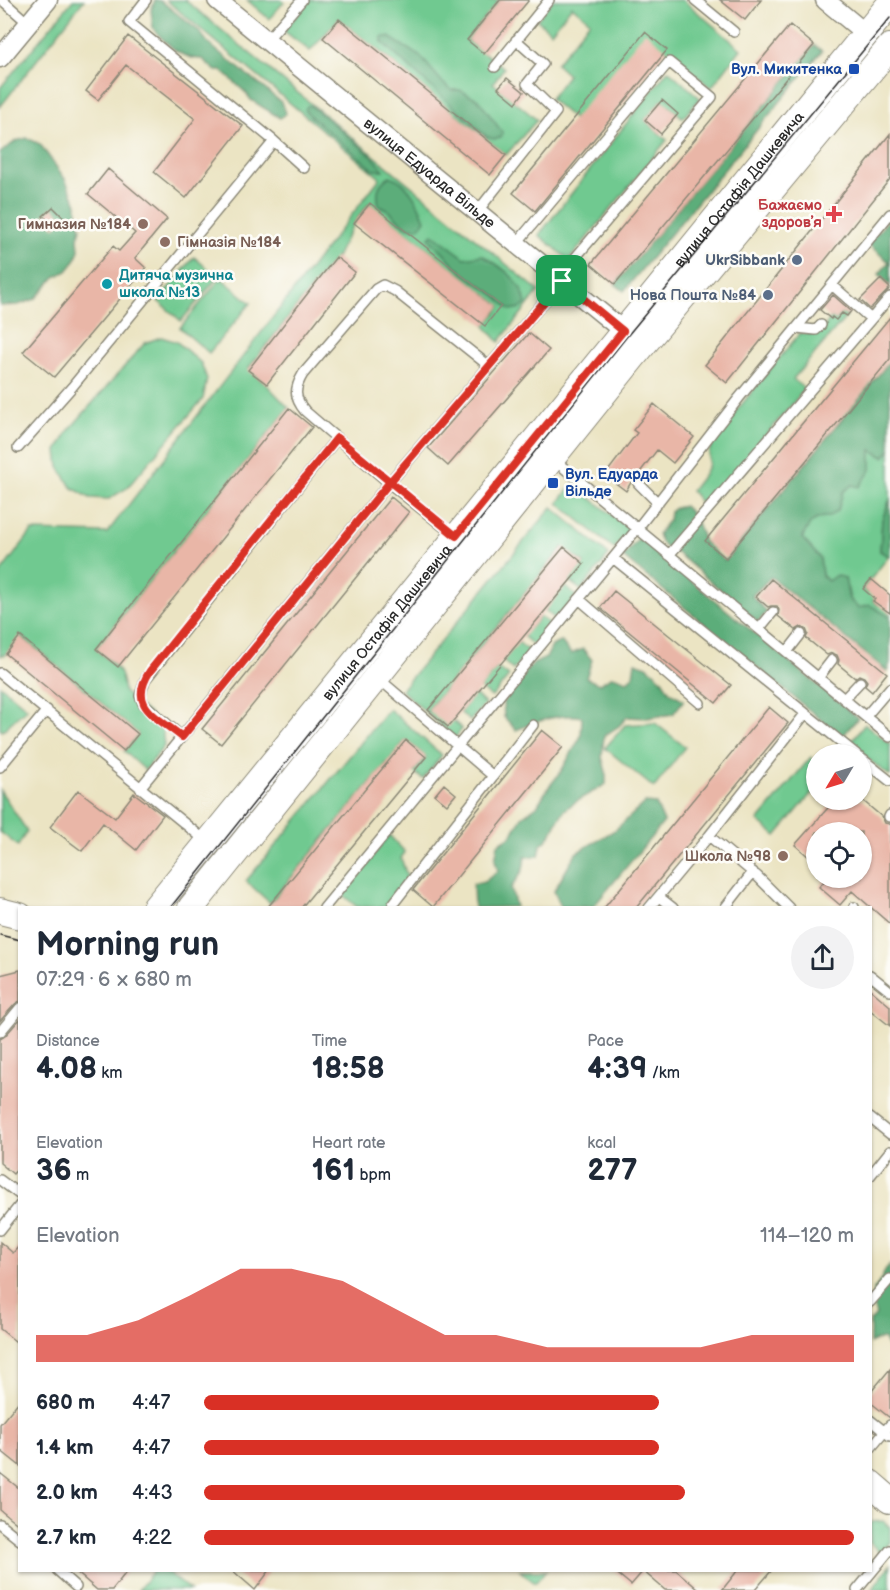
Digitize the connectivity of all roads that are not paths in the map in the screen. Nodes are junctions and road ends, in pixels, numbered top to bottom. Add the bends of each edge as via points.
1 (2, 0) edge
2 (48, 0) edge
3 (146, 0) edge
4 (218, 0) edge
5 (302, 0) edge
6 (549, 0) edge
7 (695, 0) edge
8 (825, 0) edge
9 (890, 4) edge
10 (28, 23) junction
11 (734, 32) dead end
12 (865, 33) junction
13 (267, 40) junction
14 (516, 40) junction
15 (889, 49) edge
16 (0, 58) edge
17 (495, 67) dead end
18 (274, 141) junction
19 (304, 168) dead end
20 (477, 212) junction
21 (890, 214) edge
22 (516, 244) junction
23 (560, 280) junction
24 (832, 285) junction
25 (890, 297) edge
26 (871, 319) junction
27 (821, 325) dead end
28 (797, 328) junction
29 (632, 338) junction
30 (489, 366) junction
31 (337, 438) junction
32 (18, 448) dead end
33 (551, 457) junction
34 (389, 483) junction
35 (638, 483) dead end
36 (658, 503) junction
37 (637, 529) junction
38 (456, 536) junction
39 (669, 555) junction
40 (613, 558) junction
41 (579, 599) junction
42 (774, 612) dead end
43 (759, 629) junction
44 (801, 634) dead end
45 (787, 652) junction
46 (832, 660) dead end
47 (0, 673) edge
48 (376, 677) junction
49 (818, 678) junction
50 (860, 682) dead end
51 (890, 688) edge
52 (844, 699) junction
53 (700, 703) dead end
54 (47, 710) junction
55 (805, 714) junction
56 (866, 716) junction
57 (533, 724) dead end
58 (182, 737) junction
59 (890, 737) edge
60 (843, 744) edge
61 (457, 747) junction
62 (0, 767) edge
63 (872, 767) edge
64 (493, 776) junction
65 (890, 781) edge
66 (140, 788) junction
67 (709, 836) junction
68 (208, 843) junction
69 (753, 872) junction
70 (659, 897) junction
71 (393, 904) dead end
72 (157, 906) edge
73 (193, 906) edge
74 (326, 906) edge
75 (651, 906) edge
76 (670, 906) edge
77 (727, 906) edge
78 (787, 906) edge
79 (0, 911) edge
80 (18, 916) edge
81 (872, 977) edge
82 (890, 991) edge
83 (18, 1010) edge
84 (0, 1032) edge
85 (872, 1120) edge
86 (890, 1134) edge
87 (890, 1151) edge
88 (872, 1174) edge
89 (0, 1180) edge
90 (18, 1194) edge
91 (18, 1208) edge
92 (0, 1230) edge
93 (890, 1279) edge
94 (872, 1300) edge
95 (872, 1421) edge
96 (888, 1431) edge
97 (872, 1447) edge
98 (872, 1485) edge
99 (890, 1500) edge
100 (0, 1524) edge
101 (18, 1538) edge
102 (890, 1550) edge
103 (59, 1572) edge
104 (872, 1572) edge
105 (872, 1572) edge
106 (76, 1587) dead end
107 (857, 1590) edge

1 - 10 lane
2 - 10 street
3 - 18 lane via 129,22
4 - 13 street, вулиця Едуарда Вільде
5 - 13 lane
6 - 14 lane
7 - 11 lane
8 - 12 street
9 - 12 street, вулиця Остафія Дашкевича
10 - 16 street
12 - 29 street, вулиця Остафія Дашкевича
13 - 20 street, вулиця Едуарда Вільде
14 - 17 lane
14 - 20 lane via 543,64 527,84 556,112
15 - 29 street, вулиця Остафія Дашкевича
18 - 19 lane
18 - 32 lane
20 - 22 street, вулиця Едуарда Вільде
21 - 24 lane
22 - 23 street, вулиця Едуарда Вільде
22 - 23 lane via 669,62 712,97
23 - 29 street, вулиця Едуарда Вільде
23 - 30 lane
24 - 26 lane
24 - 28 lane
25 - 26 lane
26 - 39 lane
27 - 28 lane via 816,330
28 - 36 lane
29 - 33 street, вулиця Остафія Дашкевича
29 - 38 street, вулиця Остафія Дашкевича
30 - 31 lane via 395,291 378,286 303,375 296,389 305,411
30 - 34 lane
31 - 34 lane
31 - 58 lane via 145,680 140,696 143,704
33 - 37 lane
33 - 48 street, вулиця Остафія Дашкевича
34 - 38 lane
34 - 58 lane
35 - 36 lane
36 - 37 lane
37 - 39 lane
37 - 40 lane
38 - 68 street, вулиця Остафія Дашкевича
39 - 43 lane
40 - 41 lane
40 - 55 lane
41 - 53 lane
41 - 61 lane
42 - 43 lane
43 - 45 lane
44 - 45 lane
45 - 49 lane
46 - 49 lane
47 - 54 lane
48 - 61 lane
48 - 73 street, вулиця Остафія Дашкевича
49 - 52 lane
50 - 52 lane
51 - 56 lane
52 - 56 lane
54 - 62 lane
54 - 66 lane
55 - 60 lane
55 - 67 lane
56 - 59 lane
57 - 64 lane
58 - 66 lane
61 - 64 lane
61 - 74 lane
63 - 65 lane
64 - 71 lane
66 - 68 lane
67 - 69 lane
67 - 70 lane
68 - 72 street, вулиця Остафія Дашкевича
69 - 77 lane
69 - 78 lane
70 - 75 lane
70 - 76 lane
79 - 80 street
81 - 82 lane
83 - 84 lane
85 - 86 lane
87 - 88 lane
89 - 90 lane
91 - 92 lane
93 - 94 lane
95 - 96 lane
96 - 97 lane
98 - 99 street
100 - 101 lane
102 - 104 lane
103 - 106 lane
105 - 107 lane

